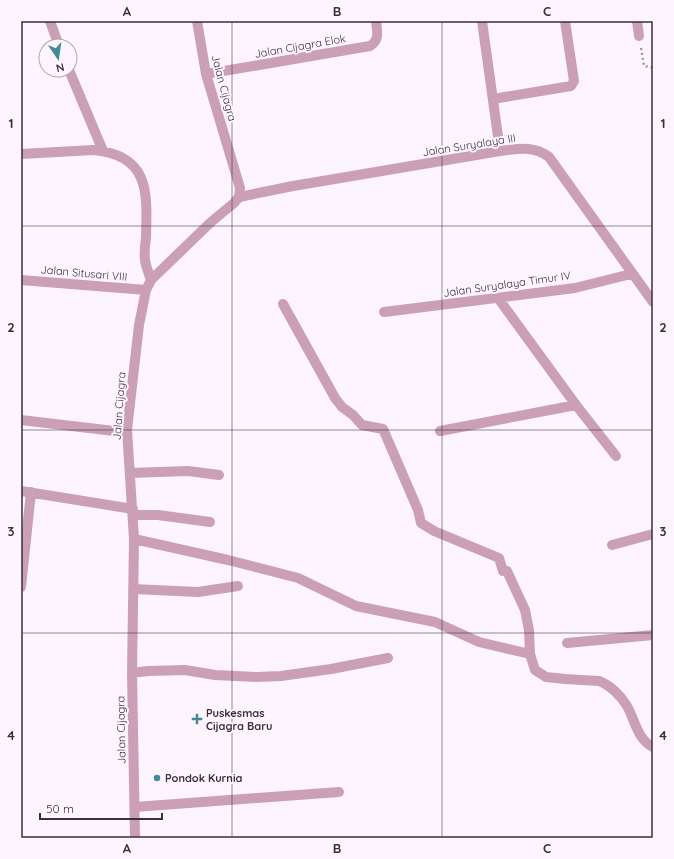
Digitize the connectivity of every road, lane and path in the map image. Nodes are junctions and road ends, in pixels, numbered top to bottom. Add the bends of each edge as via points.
1 (50, 21) edge
2 (197, 21) edge
3 (376, 21) edge
4 (482, 21) edge
5 (565, 21) edge
6 (637, 21) edge
7 (639, 36) joint
8 (56, 38) edge
9 (653, 69) edge
10 (206, 74) junction
11 (72, 78) edge
12 (493, 99) junction
13 (103, 151) junction
14 (500, 151) junction
15 (21, 154) edge
16 (239, 197) junction
17 (631, 274) junction
18 (21, 280) edge
19 (151, 280) junction
20 (146, 290) junction
21 (498, 298) junction
22 (653, 302) edge
23 (284, 304) dead end
24 (384, 312) dead end
25 (576, 405) junction
26 (21, 420) edge
27 (127, 430) junction
28 (440, 431) dead end
29 (616, 456) dead end
30 (130, 473) junction
31 (219, 475) dead end
32 (26, 491) edge
33 (133, 512) junction
34 (210, 522) dead end
35 (653, 534) edge
36 (134, 539) junction
37 (612, 546) dead end
38 (238, 586) dead end
39 (21, 587) edge
40 (133, 589) junction
41 (653, 635) edge
42 (567, 643) dead end
43 (530, 654) junction
44 (388, 658) dead end
45 (132, 673) junction
46 (653, 747) edge
47 (339, 792) dead end
48 (135, 807) junction
49 (135, 838) edge

1 - 8 street
2 - 10 street, Jalan Cijagra
3 - 10 street, Jalan Cijagra Elok via 377,39 370,46
4 - 12 street
5 - 12 street via 574,84
6 - 7 street
7 - 9 path via 644,66
10 - 16 street, Jalan Cijagra via 240,188
11 - 13 street
12 - 14 street
13 - 15 street
13 - 19 street via 127,161 141,178 146,203 145,260
14 - 16 street, Jalan Suryalaya III
14 - 17 street, Jalan Suryalaya III via 531,149 549,157
16 - 19 street, Jalan Cijagra
17 - 21 street, Jalan Suryalaya Timur IV via 575,288
17 - 22 street, Jalan Suryalaya III
18 - 20 street, Jalan Situsari VIII
19 - 20 street, Jalan Cijagra
20 - 27 street, Jalan Cijagra via 139,325
21 - 24 street, Jalan Suryalaya Timur IV
21 - 25 street
23 - 43 street via 342,406 362,426 383,429 418,510 421,523 499,558 503,571 506,571 525,610
25 - 28 street
25 - 29 street
26 - 27 street via 114,431
27 - 30 street, Jalan Cijagra
30 - 31 street via 188,471
30 - 33 street, Jalan Cijagra
32 - 33 street
32 - 39 street
33 - 34 street
33 - 36 street, Jalan Cijagra
35 - 37 street
36 - 40 street, Jalan Cijagra
36 - 43 street via 298,578 356,606 435,622 478,642
38 - 40 street via 198,592
40 - 45 street, Jalan Cijagra
41 - 42 street
43 - 46 street via 535,670 546,677 603,682 627,705 641,737
44 - 45 street via 281,676 215,675 185,670 148,670
45 - 48 street, Jalan Cijagra
47 - 48 street
48 - 49 street, Jalan Cijagra

